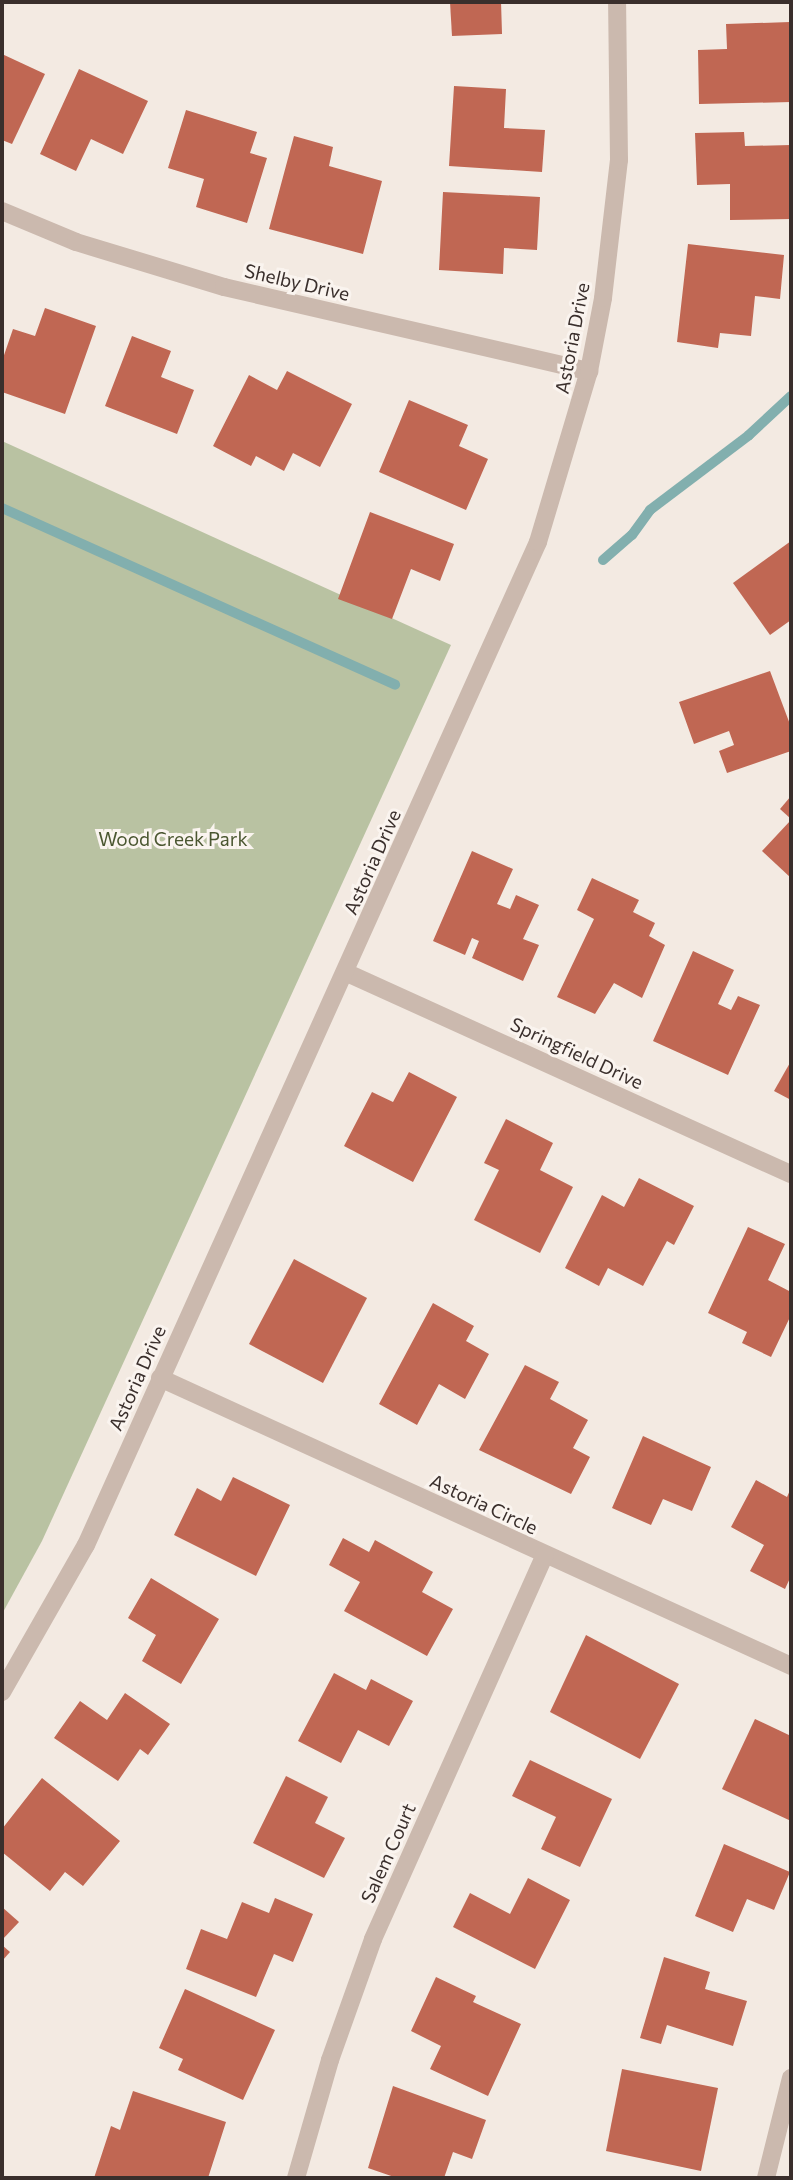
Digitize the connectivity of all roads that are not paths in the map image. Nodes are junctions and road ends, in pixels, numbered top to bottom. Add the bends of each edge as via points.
1 (617, 2) edge
2 (2, 211) edge
3 (589, 371) junction
4 (345, 972) junction
5 (791, 1174) edge
6 (160, 1378) junction
7 (545, 1555) junction
8 (791, 1667) edge
9 (2, 1692) edge
10 (791, 2078) edge
11 (296, 2178) edge
12 (766, 2178) edge

1 - 3 street, Astoria Drive via 619,160 603,298
2 - 3 street, Shelby Drive via 76,242 225,287
3 - 4 street, Astoria Drive via 538,542
4 - 5 street, Springfield Drive
4 - 6 street, Astoria Drive
6 - 7 street, Astoria Circle
6 - 9 street, Astoria Drive via 86,1545
7 - 8 street, Astoria Circle
7 - 11 street, Salem Court via 373,1939 330,2060
10 - 12 street

